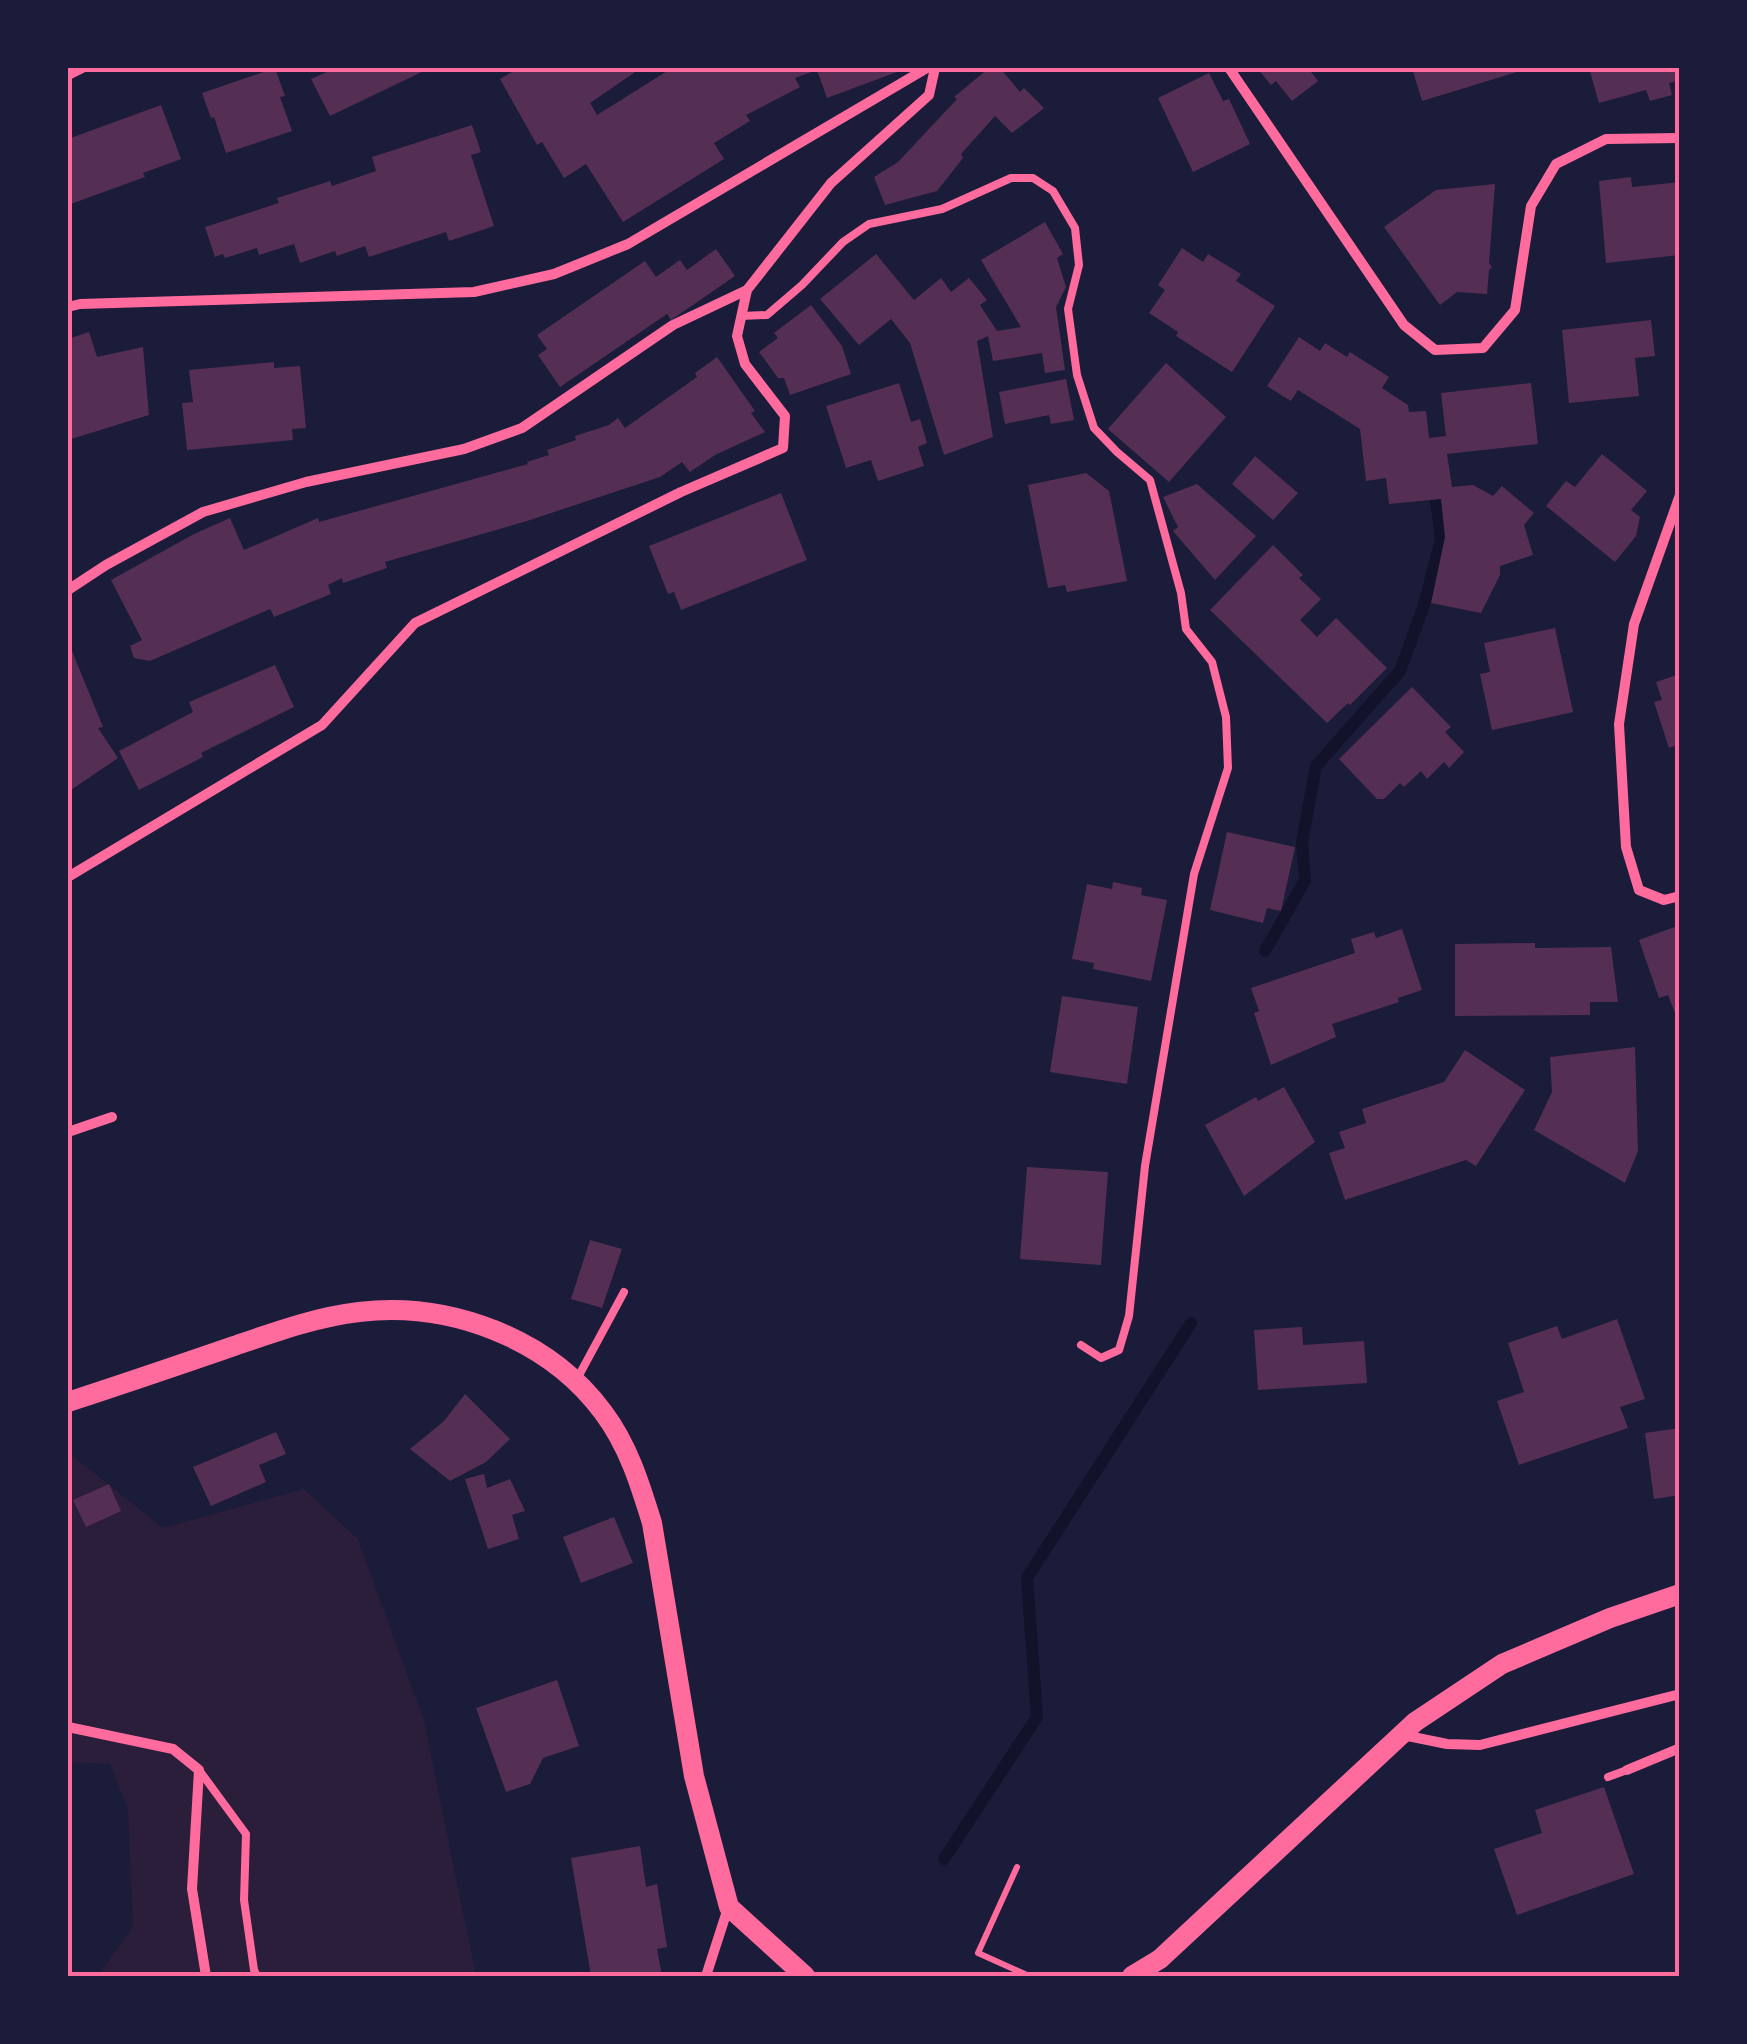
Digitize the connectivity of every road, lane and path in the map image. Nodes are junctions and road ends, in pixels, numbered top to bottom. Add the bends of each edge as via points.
1 (82, 68) edge
2 (927, 68) edge
3 (935, 68) edge
4 (1228, 68) edge
5 (68, 75) edge
6 (1680, 138) edge
7 (747, 290) junction
8 (68, 306) edge
9 (741, 316) junction
10 (1680, 495) edge
11 (68, 590) edge
12 (68, 877) edge
13 (1680, 896) edge
14 (112, 1117) dead end
15 (68, 1132) edge
16 (624, 1292) dead end
17 (1081, 1345) dead end
18 (575, 1383) junction
19 (68, 1402) edge
20 (1680, 1594) edge
21 (1680, 1694) edge
22 (68, 1728) edge
23 (1402, 1734) junction
24 (1680, 1748) edge
25 (199, 1770) junction
26 (1627, 1770) joint
27 (1608, 1777) dead end
28 (1017, 1867) dead end
29 (728, 1907) junction
30 (206, 1976) edge
31 (257, 1976) edge
32 (706, 1976) edge
33 (805, 1976) edge
34 (1029, 1976) edge
35 (1132, 1976) edge

1 - 5 street
2 - 8 street via 628,244 554,274 474,292
3 - 7 street via 928,95 831,184
4 - 6 street via 1404,325 1436,350 1483,348 1516,310 1531,206 1556,164 1606,139
7 - 9 street
7 - 11 street via 674,325 522,428 464,449 202,512
9 - 12 street via 737,336 745,364 785,416 783,448 415,623 322,724
9 - 17 lane via 766,314 869,224 942,209 1011,178 1033,178 1053,191 1075,228 1079,265 1068,309 1076,375 1094,428 1150,480 1186,629 1212,662 1226,717 1228,768 1194,874 1145,1166 1129,1316 1119,1350 1100,1358
10 - 13 street via 1634,624 1620,724 1626,847 1640,890 1664,900
14 - 15 street
16 - 18 lane
18 - 19 main road via 487,1326 404,1310 313,1320
18 - 29 main road via 625,1446 652,1523 694,1776
20 - 23 main road via 1502,1664
21 - 23 street via 1480,1745
22 - 25 street via 173,1748
23 - 35 main road via 1160,1959
24 - 26 street
25 - 30 street via 192,1889
25 - 31 lane via 246,1834 244,1900
26 - 27 lane
28 - 34 path via 978,1952
29 - 32 street
29 - 33 main road

